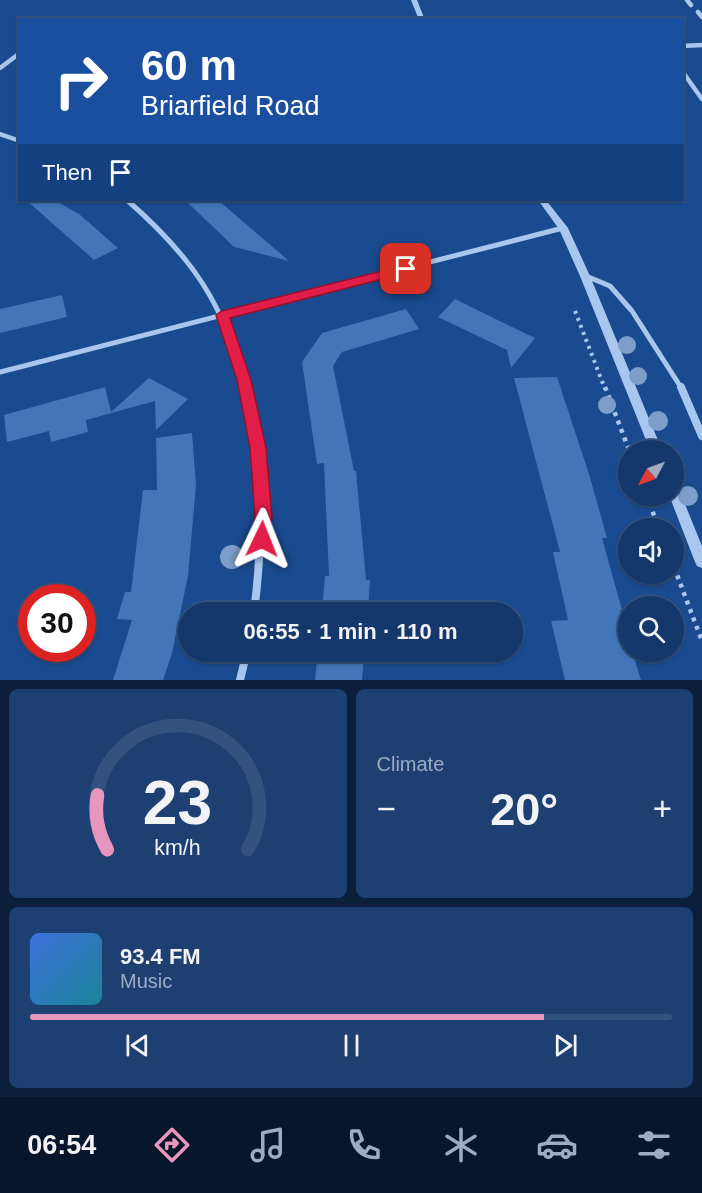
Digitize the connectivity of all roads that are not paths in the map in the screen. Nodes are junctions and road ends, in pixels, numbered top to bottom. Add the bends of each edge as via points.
1 (414, 0) edge
2 (687, 0) edge
3 (691, 5) dead end
4 (698, 12) dead end
5 (702, 17) edge
6 (421, 18) edge
7 (702, 45) edge
8 (684, 46) edge
9 (18, 54) edge
10 (0, 68) edge
11 (684, 74) edge
12 (702, 99) edge
13 (0, 134) edge
14 (18, 140) edge
15 (128, 201) edge
16 (543, 201) edge
17 (563, 228) junction
18 (585, 276) junction
19 (222, 315) junction
20 (0, 372) edge
21 (702, 436) edge
22 (652, 440) edge
23 (680, 506) edge
24 (702, 562) edge
25 (255, 602) edge
26 (244, 662) edge
27 (240, 680) edge

1 - 6 street
2 - 3 street
4 - 5 street
7 - 8 street
9 - 10 street
11 - 12 street
13 - 14 street
15 - 19 street via 181,252
16 - 17 street
17 - 18 street
17 - 19 street
18 - 21 street via 610,286 632,311 679,383
18 - 22 street
19 - 20 street
19 - 25 street via 244,380 258,448 263,517
23 - 24 street
26 - 27 street

